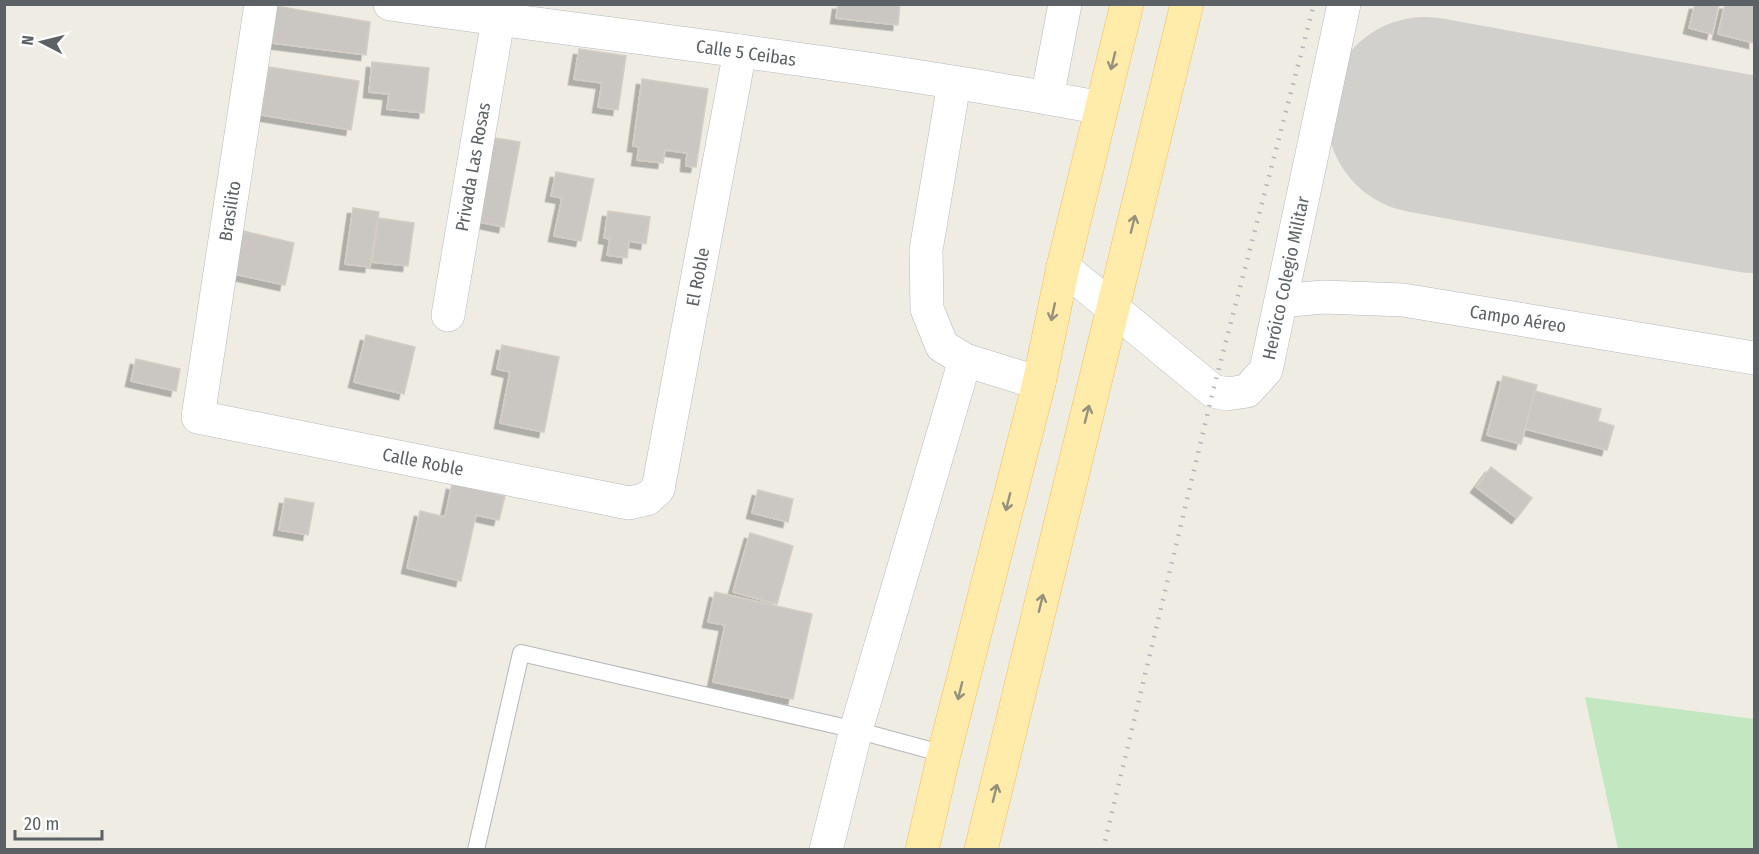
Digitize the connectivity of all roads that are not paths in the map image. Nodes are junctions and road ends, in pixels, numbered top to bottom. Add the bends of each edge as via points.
1 (261, 4) edge
2 (390, 4) edge
3 (1065, 4) edge
4 (1127, 4) edge
5 (1187, 4) edge
6 (1344, 4) edge
7 (498, 20) junction
8 (740, 51) junction
9 (954, 84) junction
10 (1047, 98) junction
11 (1101, 108) junction
12 (1063, 267) junction
13 (1281, 301) junction
14 (1113, 308) junction
15 (448, 315) dead end
16 (1755, 358) edge
17 (964, 360) junction
18 (1039, 383) junction
19 (198, 417) joint
20 (647, 499) joint
21 (856, 730) junction
22 (944, 754) junction
23 (476, 849) edge
24 (826, 849) edge
25 (921, 849) edge
26 (981, 849) edge

1 - 19 street, Brasilito
2 - 7 street, Calle 5 Ceibas
3 - 10 street
4 -> 11 main road
14 -> 5 main road
6 - 13 street, Heróico Colegio Militar
7 - 8 street, Calle 5 Ceibas
7 - 15 street, Privada Las Rosas
8 - 9 street, Calle 5 Ceibas
8 - 20 street, El Roble via 658,489
9 - 10 street, Calle 5 Ceibas
9 - 17 street via 926,250 927,309 942,346
10 - 11 street, Calle 5 Ceibas
11 - 12 main road
12 - 14 street, Heróico Colegio Militar
12 -> 18 main road
13 - 14 street, Heróico Colegio Militar via 1266,370 1247,392 1227,394 1213,391
13 - 16 street, Campo Aéreo via 1323,297 1403,300
26 -> 14 main road
17 - 18 street
17 - 21 street
18 -> 22 main road
19 - 20 street, Calle Roble via 629,503
21 - 22 lane
21 - 23 lane via 520,653
21 - 24 street
22 - 25 main road

